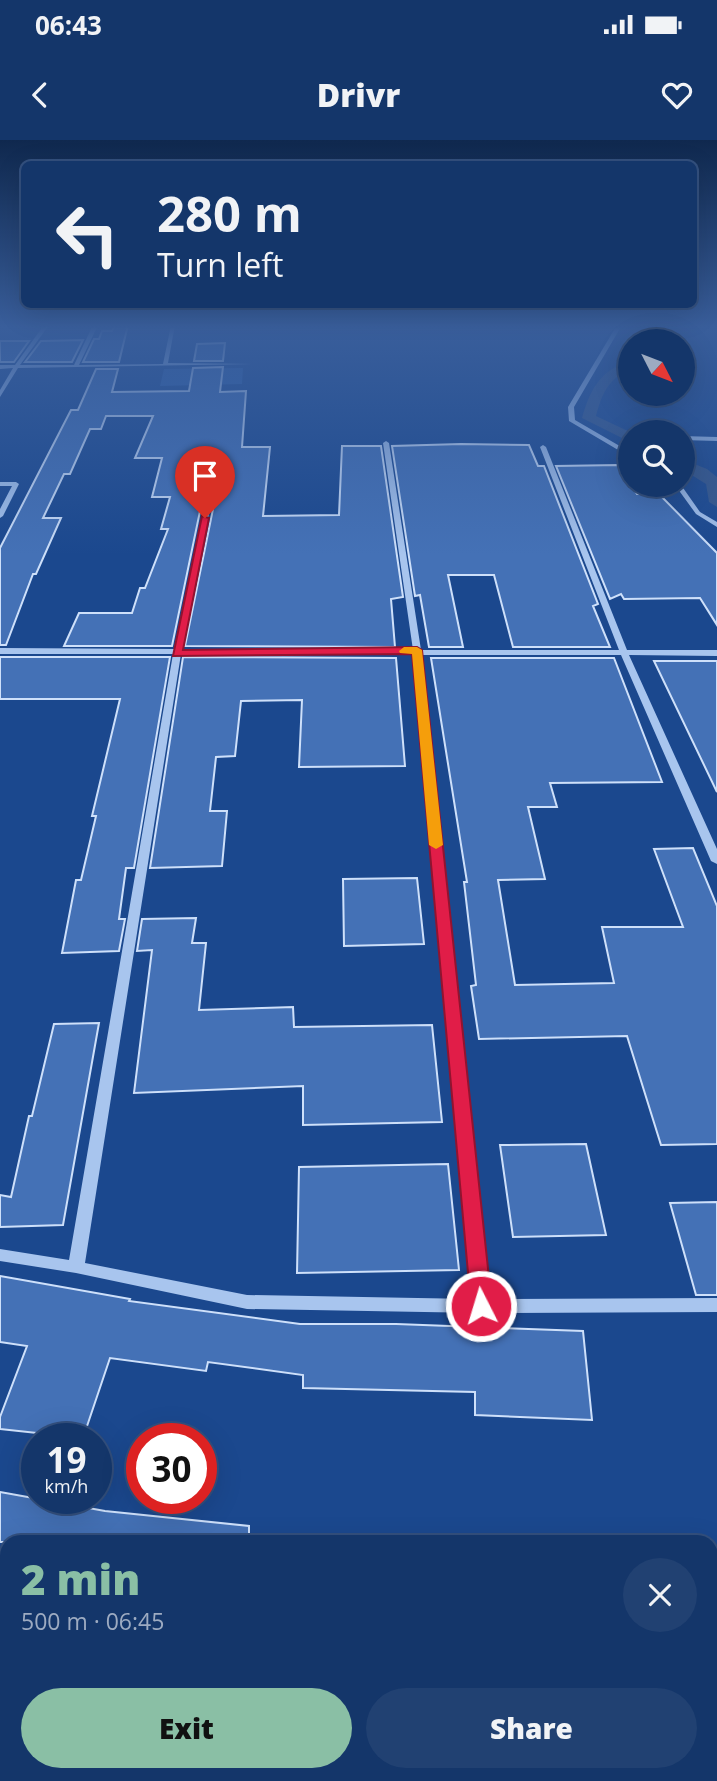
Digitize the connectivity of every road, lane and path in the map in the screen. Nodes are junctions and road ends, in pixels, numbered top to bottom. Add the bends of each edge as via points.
1 (573, 402) edge
2 (695, 438) edge
3 (717, 439) edge
4 (386, 443) dead end
5 (543, 447) dead end
6 (618, 448) edge
7 (216, 464) dead end
8 (0, 484) edge
9 (687, 497) edge
10 (0, 516) edge
11 (717, 525) edge
12 (417, 650) junction
13 (0, 651) edge
14 (624, 653) junction
15 (717, 653) edge
16 (177, 654) junction
17 (717, 861) edge
18 (0, 1255) edge
19 (76, 1267) junction
20 (717, 1305) edge
21 (481, 1306) junction

1 - 6 street via 572,421
2 - 3 street
4 - 12 street
5 - 14 street
7 - 16 street
8 - 10 street via 16,484
9 - 11 street via 698,513
12 - 14 street
12 - 16 street
12 - 21 street
13 - 16 street
14 - 15 street
14 - 17 street
16 - 19 street
18 - 19 street
19 - 21 street via 247,1302
20 - 21 street

